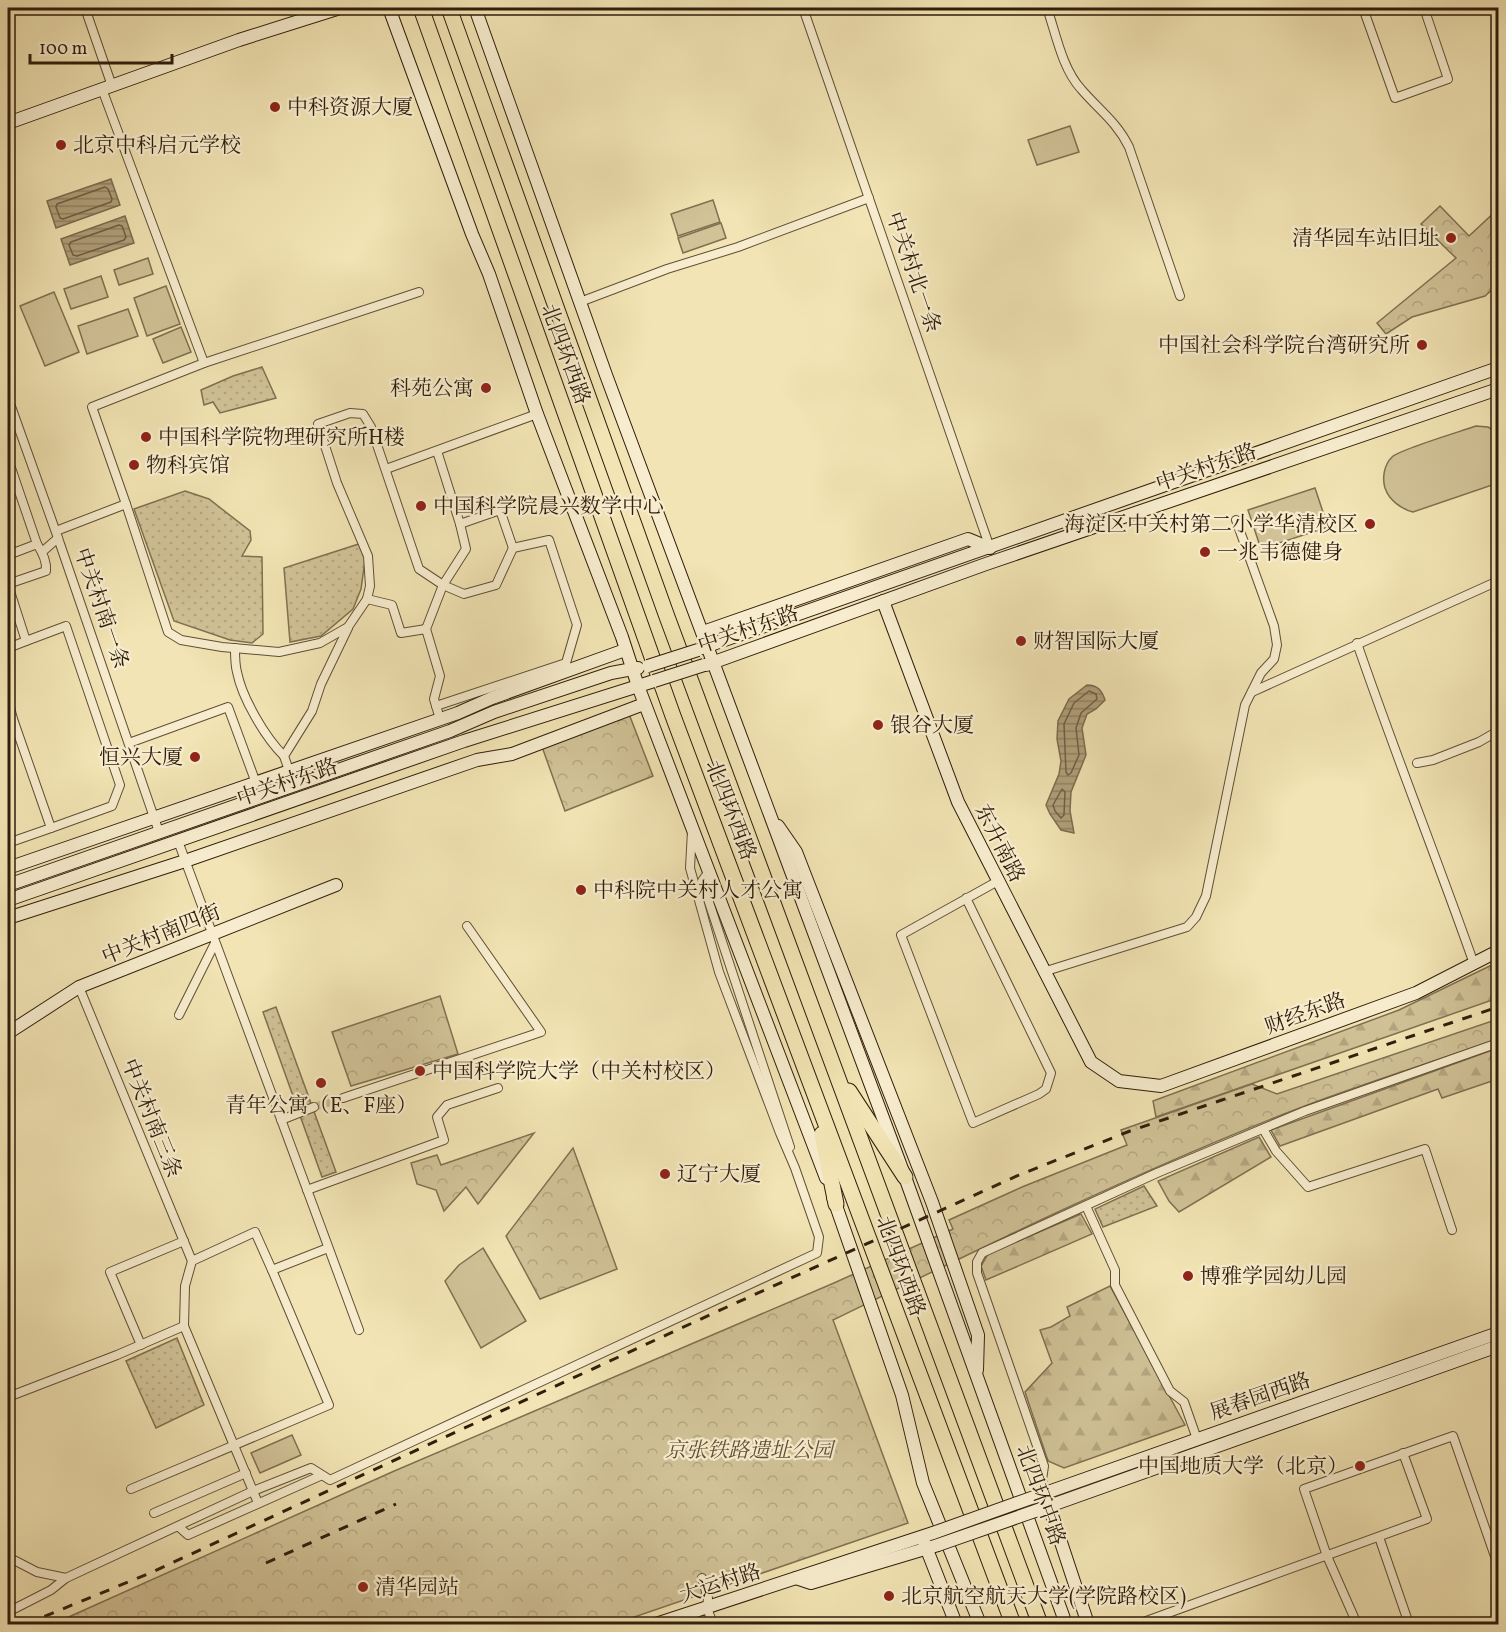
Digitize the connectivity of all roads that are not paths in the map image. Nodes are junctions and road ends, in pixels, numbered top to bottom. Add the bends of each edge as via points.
1 (86, 8) edge
2 (340, 8) edge
3 (389, 8) edge
4 (421, 8) edge
5 (449, 8) edge
6 (475, 8) edge
7 (803, 8) edge
8 (1047, 8) edge
9 (1363, 8) edge
10 (1424, 8) edge
11 (107, 87) junction
12 (8, 123) edge
13 (869, 198) junction
14 (419, 292) dead end
15 (1180, 296) dead end
16 (580, 302) junction
17 (204, 363) junction
18 (1498, 368) edge
19 (1498, 389) edge
20 (8, 398) edge
21 (537, 414) junction
22 (436, 451) junction
23 (8, 459) edge
24 (386, 469) junction
25 (126, 504) junction
26 (1236, 520) dead end
27 (460, 524) junction
28 (57, 534) junction
29 (37, 544) junction
30 (513, 548) junction
31 (990, 548) junction
32 (42, 552) junction
33 (8, 555) edge
34 (1498, 581) edge
35 (8, 584) edge
36 (443, 585) junction
37 (367, 599) junction
38 (883, 601) junction
39 (348, 627) junction
40 (426, 629) junction
41 (703, 632) junction
42 (26, 641) junction
43 (1357, 643) junction
44 (8, 648) edge
45 (235, 648) junction
46 (703, 648) junction
47 (625, 650) junction
48 (709, 664) junction
49 (632, 669) junction
50 (638, 686) junction
51 (1252, 692) junction
52 (8, 700) edge
53 (644, 704) junction
54 (436, 706) junction
55 (440, 719) junction
56 (10, 720) edge
57 (1498, 731) edge
58 (129, 743) junction
59 (284, 756) junction
60 (1417, 763) dead end
61 (289, 771) junction
62 (256, 783) junction
63 (294, 785) junction
64 (767, 809) junction
65 (154, 818) junction
66 (51, 828) junction
67 (692, 828) junction
68 (159, 832) junction
69 (178, 841) junction
70 (8, 843) edge
71 (31, 860) junction
72 (185, 861) junction
73 (8, 868) edge
74 (55, 868) junction
75 (709, 871) junction
76 (998, 881) junction
77 (8, 885) edge
78 (336, 885) dead end
79 (966, 898) junction
80 (8, 900) edge
81 (8, 918) edge
82 (467, 926) dead end
83 (214, 939) junction
84 (1498, 951) edge
85 (1474, 963) junction
86 (1044, 972) junction
87 (80, 987) junction
88 (179, 1015) dead end
89 (8, 1033) edge
90 (1498, 1043) edge
91 (833, 1067) junction
92 (1119, 1082) joint
93 (498, 1088) dead end
94 (813, 1090) junction
95 (343, 1098) tunnel mouth
96 (314, 1107) tunnel mouth
97 (281, 1120) junction
98 (1263, 1129) junction
99 (795, 1168) junction
100 (904, 1177) junction
101 (307, 1190) junction
102 (836, 1204) junction
103 (1086, 1206) junction
104 (1452, 1230) dead end
105 (184, 1241) junction
106 (328, 1248) junction
107 (192, 1261) junction
108 (272, 1270) junction
109 (184, 1326) junction
110 (359, 1330) dead end
111 (1498, 1333) edge
112 (141, 1345) junction
113 (1498, 1346) edge
114 (977, 1380) junction
115 (8, 1397) edge
116 (1197, 1439) junction
117 (235, 1445) junction
118 (1403, 1453) junction
119 (246, 1473) junction
120 (320, 1476) junction
121 (131, 1489) dead end
122 (253, 1491) junction
123 (1040, 1495) junction
124 (258, 1503) junction
125 (1043, 1508) junction
126 (153, 1513) dead end
127 (179, 1527) junction
128 (1379, 1537) junction
129 (930, 1540) junction
130 (1327, 1556) junction
131 (8, 1557) edge
132 (1498, 1565) edge
133 (66, 1578) junction
134 (702, 1578) dead end
135 (707, 1608) junction
136 (8, 1612) edge
137 (1039, 1620) edge
138 (656, 1624) edge
139 (713, 1624) edge
140 (956, 1624) edge
141 (980, 1624) edge
142 (1013, 1624) edge
143 (1066, 1624) edge
144 (1088, 1624) edge
145 (1138, 1624) edge
146 (1357, 1624) edge
147 (1409, 1624) edge

1 - 11 street
2 - 11 street
3 - 21 street, 北四环西路
4 - 94 highway, 北四环西路 via 665,694
5 - 91 highway, 北四环西路
6 - 16 street, 北四环西路
7 - 13 street, 中关村北一条
8 - 15 street via 1069,71 1117,126 1129,147
9 - 10 street via 1395,98 1448,79
11 - 12 street
11 - 17 street
13 - 16 street
13 - 31 street, 中关村北一条
14 - 17 street
16 - 41 street, 北四环西路
17 - 25 street via 92,407
18 - 31 street, 中关村东路
19 - 38 street, 中关村东路
20 - 28 street, 中关村南一条
21 - 22 street
21 - 47 street, 北四环西路
22 - 24 street
22 - 27 street
23 - 29 street
24 - 36 street via 419,569
24 - 37 street via 363,414 350,413 318,424 337,483 368,556
25 - 28 street
25 - 45 street via 168,632 181,640
26 - 51 street via 1274,626 1277,645 1274,659 1261,673
27 - 30 street via 500,510
27 - 36 street via 466,549
28 - 32 street
28 - 58 street, 中关村南一条
29 - 32 street
29 - 33 street
30 - 36 street via 496,585 464,594
30 - 54 street via 549,540 577,625 566,663
31 - 41 street, 中关村东路 via 969,539
31 - 46 street, 中关村东路
32 - 35 street via 46,571
34 - 43 street
35 - 42 street
36 - 40 street
37 - 39 street
37 - 40 street via 392,605 401,633
38 - 48 street, 中关村东路
38 - 76 street, 东升南路 via 958,802
39 - 45 street via 320,644 279,652
39 - 59 street via 312,711
40 - 54 street via 440,676
41 - 46 street, 北四环西路
42 - 44 street
42 - 66 street via 66,626 120,785 112,806
43 - 51 street
43 - 85 street
45 - 59 street via 237,673 253,713 272,745
46 - 48 street, 北四环西路
46 - 49 street, 中关村东路, bridge
47 - 49 street, 北四环西路
47 - 55 street, 中关村东路
48 - 50 street, 中关村东路, bridge
48 - 64 street, 北四环西路
49 - 50 street, 北四环西路
49 - 63 street, 中关村东路 via 494,712
50 - 53 street, 北四环西路
50 - 69 street, 中关村东路 via 464,741
51 - 86 street via 1245,705 1206,896 1196,917 1187,927
52 - 56 street
53 - 67 street, 北四环西路
53 - 72 street, 中关村东路 via 512,754 477,760
54 - 55 street
55 - 61 street, 中关村东路
56 - 66 street
57 - 60 street via 1479,742
58 - 62 street via 228,707
58 - 65 street, 中关村南一条
59 - 61 street
61 - 62 street, 中关村东路
61 - 63 street
62 - 65 street, 中关村东路
63 - 68 street, 中关村东路
64 - 100 street, 北四环西路
64 - 114 street via 796,852 932,1202 978,1335
65 - 68 street, 中关村南一条
65 - 71 street, 中关村东路
66 - 70 street
67 - 75 street, 北四环西路
67 - 99 street via 690,868 719,972
68 - 74 street, 中关村东路
69 - 72 street
69 - 80 street, 中关村东路
71 - 73 street, 中关村东路
71 - 74 street
72 - 81 street, 中关村东路
72 - 83 street
74 - 77 street, 中关村东路
75 - 99 street via 702,881
75 - 102 street, 北四环西路
76 - 79 street
76 - 86 street, 东升南路
78 - 83 street, 中关村南四街
79 - 79 street via 902,935 973,1123 1039,1094 1046,1089 1051,1073
82 - 95 street via 541,1032
83 - 87 street, 中关村南四街
83 - 88 street
83 - 97 street
84 - 85 street, 财经东路
85 - 92 street, 财经东路 via 1416,993 1161,1086
86 - 92 street, 东升南路 via 1091,1062
87 - 89 street, 中关村南四街
87 - 105 street, 中关村南三条
90 - 98 street
91 - 100 highway
91 - 137 highway, 北四环西路
93 - 101 street via 441,1110 437,1117 444,1140
94 - 102 highway
94 - 142 highway, 北四环西路
96 - 97 street
97 - 101 street
98 - 103 street
98 - 104 street via 1276,1151 1308,1187 1425,1149
99 - 120 street via 819,1237 817,1253 330,1480
100 - 114 street, 北四环西路
101 - 106 street
102 - 141 street, 北四环西路 via 902,1395 923,1483
103 - 116 street via 1114,1270 1115,1286 1170,1391 1184,1402
103 - 123 street via 982,1253 977,1262 977,1273 1044,1466
105 - 107 street, 中关村南三条
105 - 112 street via 110,1272
106 - 108 street
106 - 110 street
107 - 108 street via 255,1232
107 - 109 street via 185,1286
108 - 117 street via 328,1405
109 - 112 street
109 - 117 street
111 - 116 street, 展春园西路
112 - 115 street
113 - 125 street, 展春园西路
114 - 143 street, 北四环中路
116 - 123 street, 展春园西路
117 - 119 street
117 - 121 street
118 - 128 street via 1427,1519
118 - 130 street via 1304,1489
118 - 132 street via 1453,1436
119 - 122 street
119 - 126 street
120 - 122 street via 311,1468
120 - 124 street
122 - 124 street
122 - 127 street
123 - 125 street
123 - 129 street, 大运村路, bridge
124 - 127 street via 188,1535
125 - 129 street, 展春园西路, bridge
125 - 144 street
127 - 133 street
128 - 130 street
128 - 147 street
129 - 135 street, 大运村路 via 811,1584 796,1578
129 - 140 street
130 - 145 street
130 - 146 street
131 - 133 street via 37,1572
133 - 136 street
134 - 135 street
135 - 138 street, 大运村路
135 - 139 street

